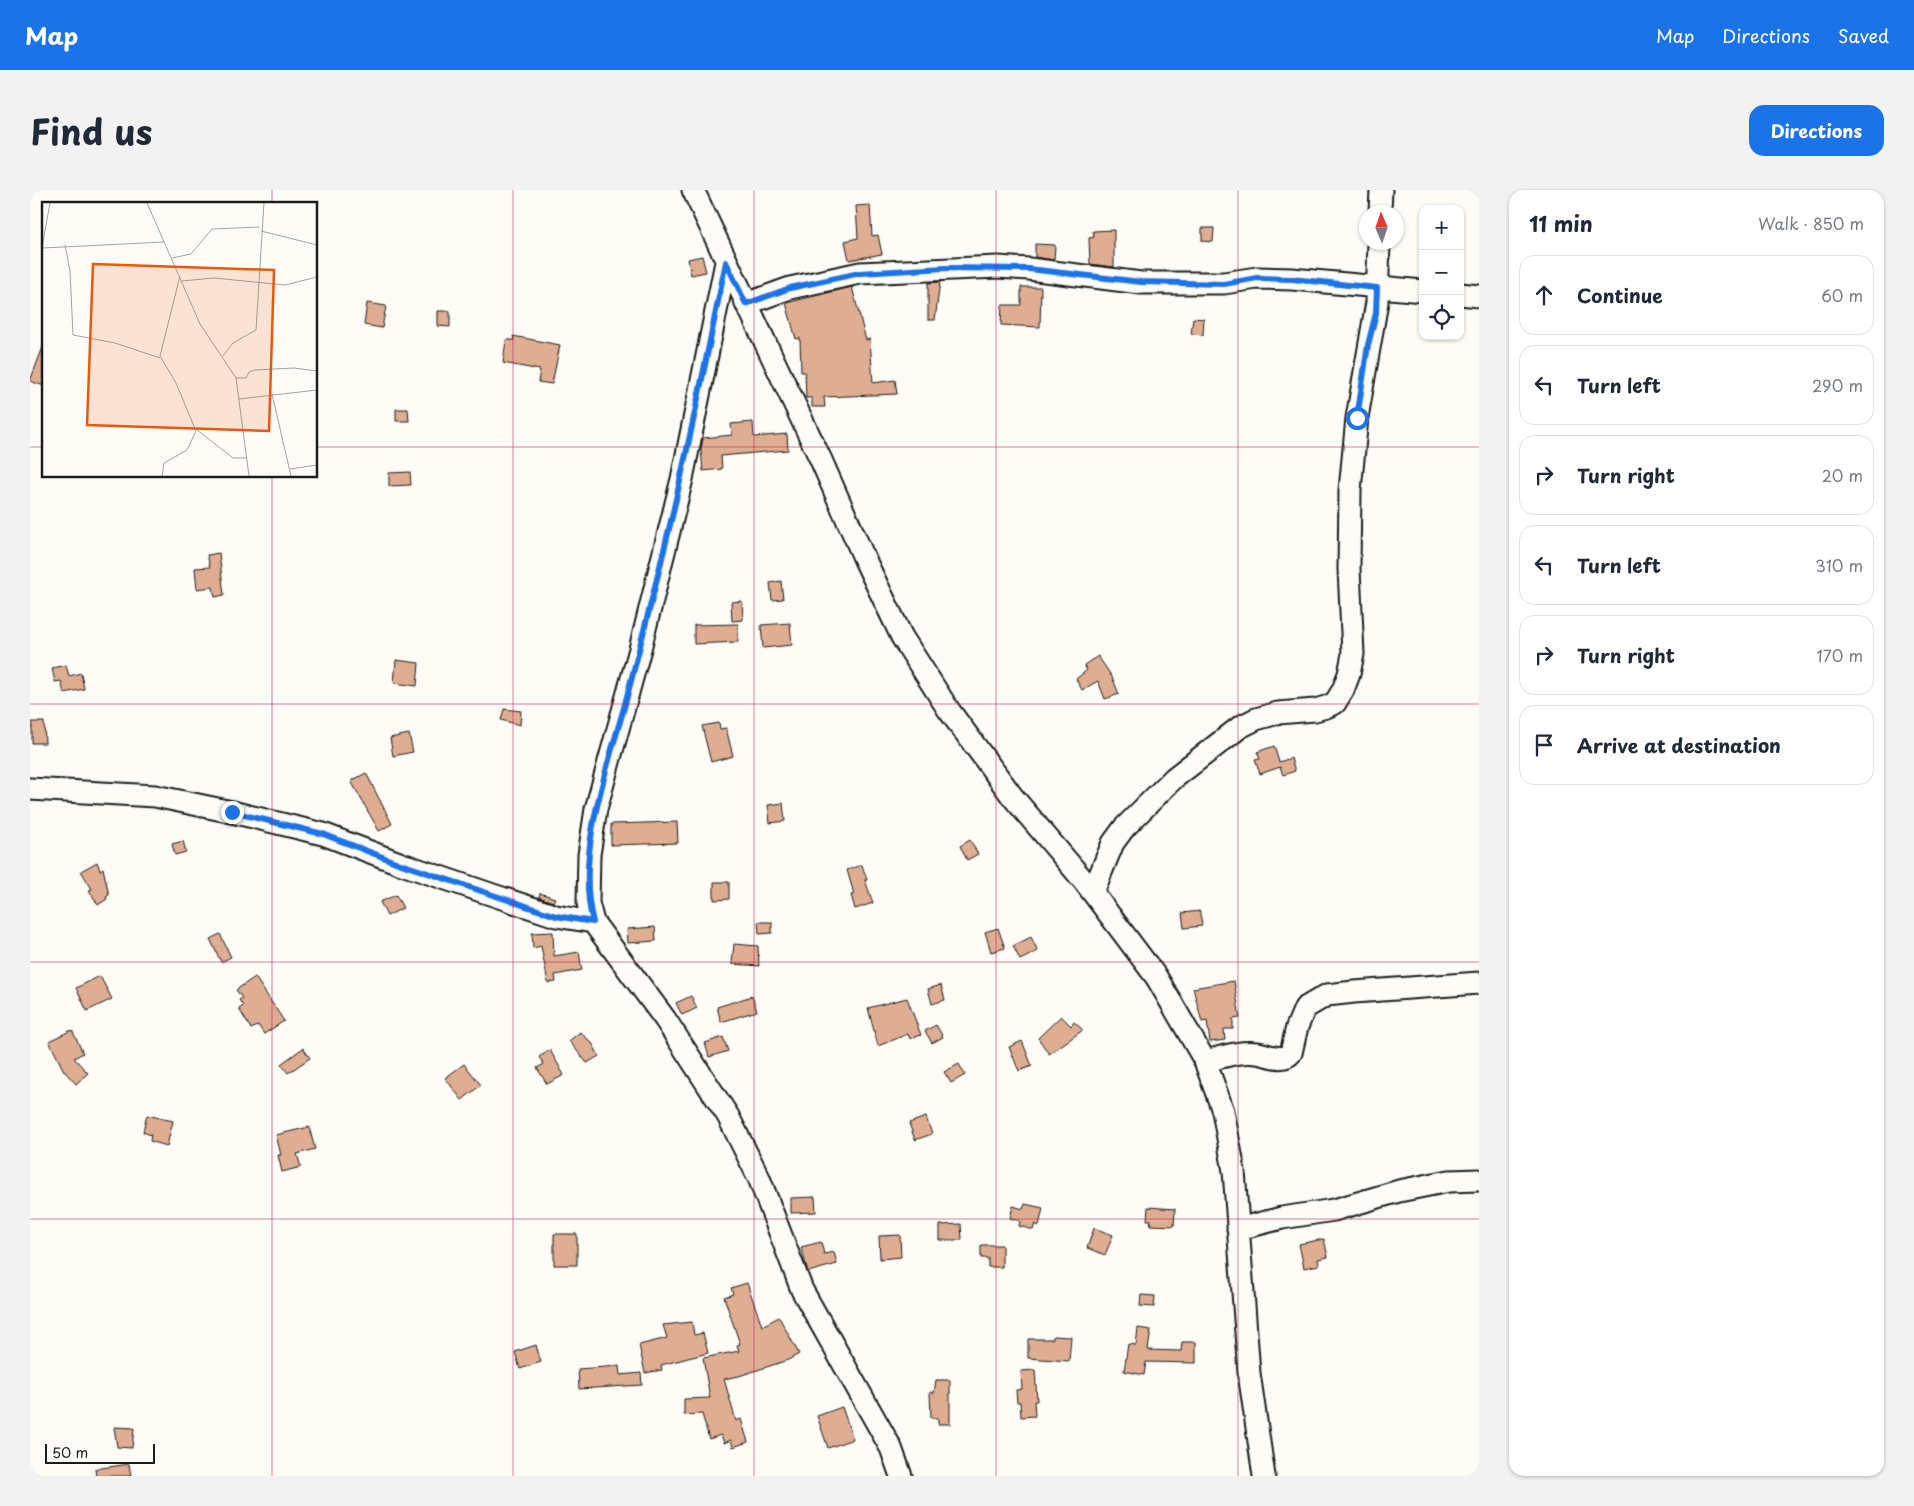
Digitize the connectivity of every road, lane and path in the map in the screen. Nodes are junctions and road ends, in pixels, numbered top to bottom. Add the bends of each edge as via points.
1 (693, 190) edge
2 (1381, 190) edge
3 (1380, 205) edge
4 (1379, 250) edge
5 (726, 262) junction
6 (1377, 288) junction
7 (1419, 291) edge
8 (1464, 294) edge
9 (1479, 296) edge
10 (746, 304) junction
11 (30, 789) edge
12 (1093, 892) junction
13 (593, 922) junction
14 (1479, 983) edge
15 (1205, 1061) junction
16 (1479, 1180) edge
17 (1238, 1229) junction
18 (902, 1476) edge
19 (1264, 1476) edge

1 - 5 street
2 - 3 street
4 - 6 street
5 - 10 street
5 - 13 street via 682,479 596,809 589,854 588,903
6 - 7 street
6 - 10 street via 1292,279 1257,278 1224,284 1141,282 1029,269 945,268 860,273 790,288
6 - 12 street via 1376,313 1357,418 1350,490 1353,654 1343,690 1335,703 1326,708 1278,713 1240,727 1174,778 1114,842
8 - 9 street
10 - 12 street via 902,636 948,709 1012,796
11 - 13 street via 156,796 232,812 323,834 556,916
12 - 15 street via 1157,978
13 - 18 street via 664,1019 728,1116 759,1178 802,1290 887,1441
14 - 15 street via 1327,996 1305,1008 1288,1056 1239,1052
15 - 17 street via 1223,1112 1234,1171
16 - 17 street via 1449,1181 1399,1191 1334,1210
17 - 19 street via 1249,1373

